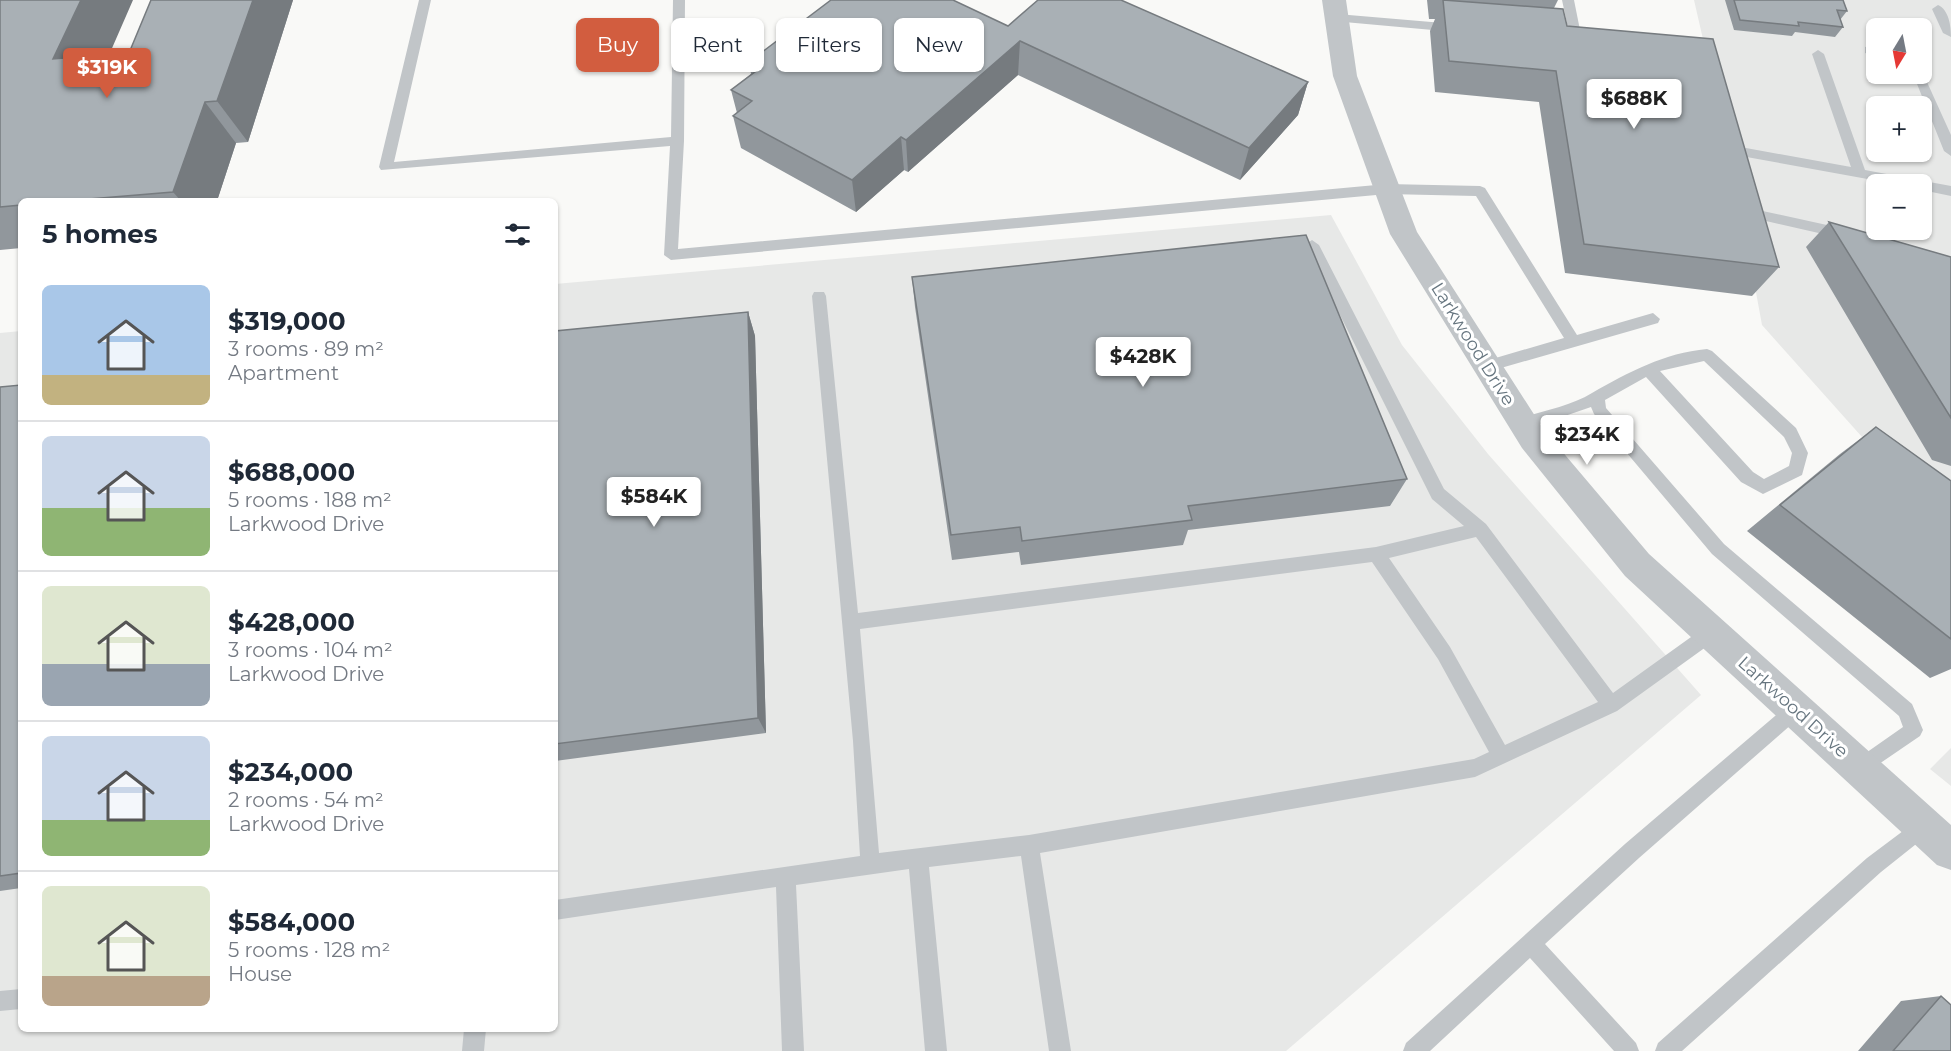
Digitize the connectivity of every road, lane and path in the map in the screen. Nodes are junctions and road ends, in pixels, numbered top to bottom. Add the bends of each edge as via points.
1 (425, 0) edge
2 (679, 0) edge
3 (1568, 0) edge
4 (1936, 4) edge
5 (1336, 9) edge
6 (1951, 20) edge
7 (1463, 28) edge
8 (1951, 33) edge
9 (1542, 34) edge
10 (1818, 54) dead end
11 (1923, 84) edge
12 (677, 141) junction
13 (1951, 151) edge
14 (1746, 153) edge
15 (1860, 174) junction
16 (1866, 175) edge
17 (1932, 187) edge
18 (1387, 189) junction
19 (1951, 190) edge
20 (1758, 215) edge
21 (1860, 237) edge
22 (1312, 245) edge
23 (819, 296) dead end
24 (1653, 319) dead end
25 (1574, 342) junction
26 (1487, 366) junction
27 (1650, 371) junction
28 (1597, 398) junction
29 (1524, 424) junction
30 (1480, 529) junction
31 (1376, 554) junction
32 (850, 622) junction
33 (1711, 633) junction
34 (1611, 705) junction
35 (1795, 710) junction
36 (1501, 756) junction
37 (1860, 768) junction
38 (1923, 826) junction
39 (1029, 845) junction
40 (1951, 851) edge
41 (918, 859) junction
42 (870, 864) junction
43 (786, 878) junction
44 (558, 910) edge
45 (1532, 945) junction
46 (18, 999) edge
47 (0, 1001) edge
48 (475, 1032) edge
49 (472, 1051) edge
50 (793, 1051) edge
51 (936, 1051) edge
52 (1060, 1051) edge
53 (1414, 1051) edge
54 (1628, 1051) edge
55 (1666, 1051) edge

1 - 12 lane via 386,167
2 - 12 lane
3 - 9 lane via 1574,30 1565,35
4 - 6 lane
4 - 8 lane
5 - 7 lane via 1410,24
5 - 18 street, Larkwood Drive via 1345,76
10 - 15 lane
11 - 13 lane
12 - 18 lane via 671,255
14 - 15 lane
15 - 16 lane
17 - 19 lane
18 - 25 lane via 1480,191
18 - 26 street, Larkwood Drive via 1404,234
20 - 21 lane
22 - 30 lane via 1438,494
23 - 32 lane
24 - 25 lane
25 - 26 lane
26 - 29 street, Larkwood Drive
27 - 27 lane via 1694,355 1707,355 1790,433 1800,453 1796,470 1763,487 1747,477
27 - 28 lane via 1610,386
28 - 29 lane
28 - 37 lane via 1599,410 1718,549 1906,710 1914,730
29 - 33 street, Larkwood Drive via 1637,566
30 - 31 lane
30 - 34 lane
31 - 32 lane
31 - 36 lane via 1444,653
32 - 42 lane
33 - 34 lane
33 - 35 street, Larkwood Drive
34 - 36 lane
35 - 37 street, Larkwood Drive
35 - 45 lane via 1632,851
36 - 39 lane via 1475,768
37 - 38 street, Larkwood Drive
38 - 40 street, Larkwood Drive
38 - 55 lane
39 - 41 lane
39 - 52 lane
41 - 42 lane
41 - 51 lane
42 - 43 lane
43 - 44 lane
43 - 50 lane
45 - 53 lane
45 - 54 lane
46 - 47 lane
48 - 49 lane

